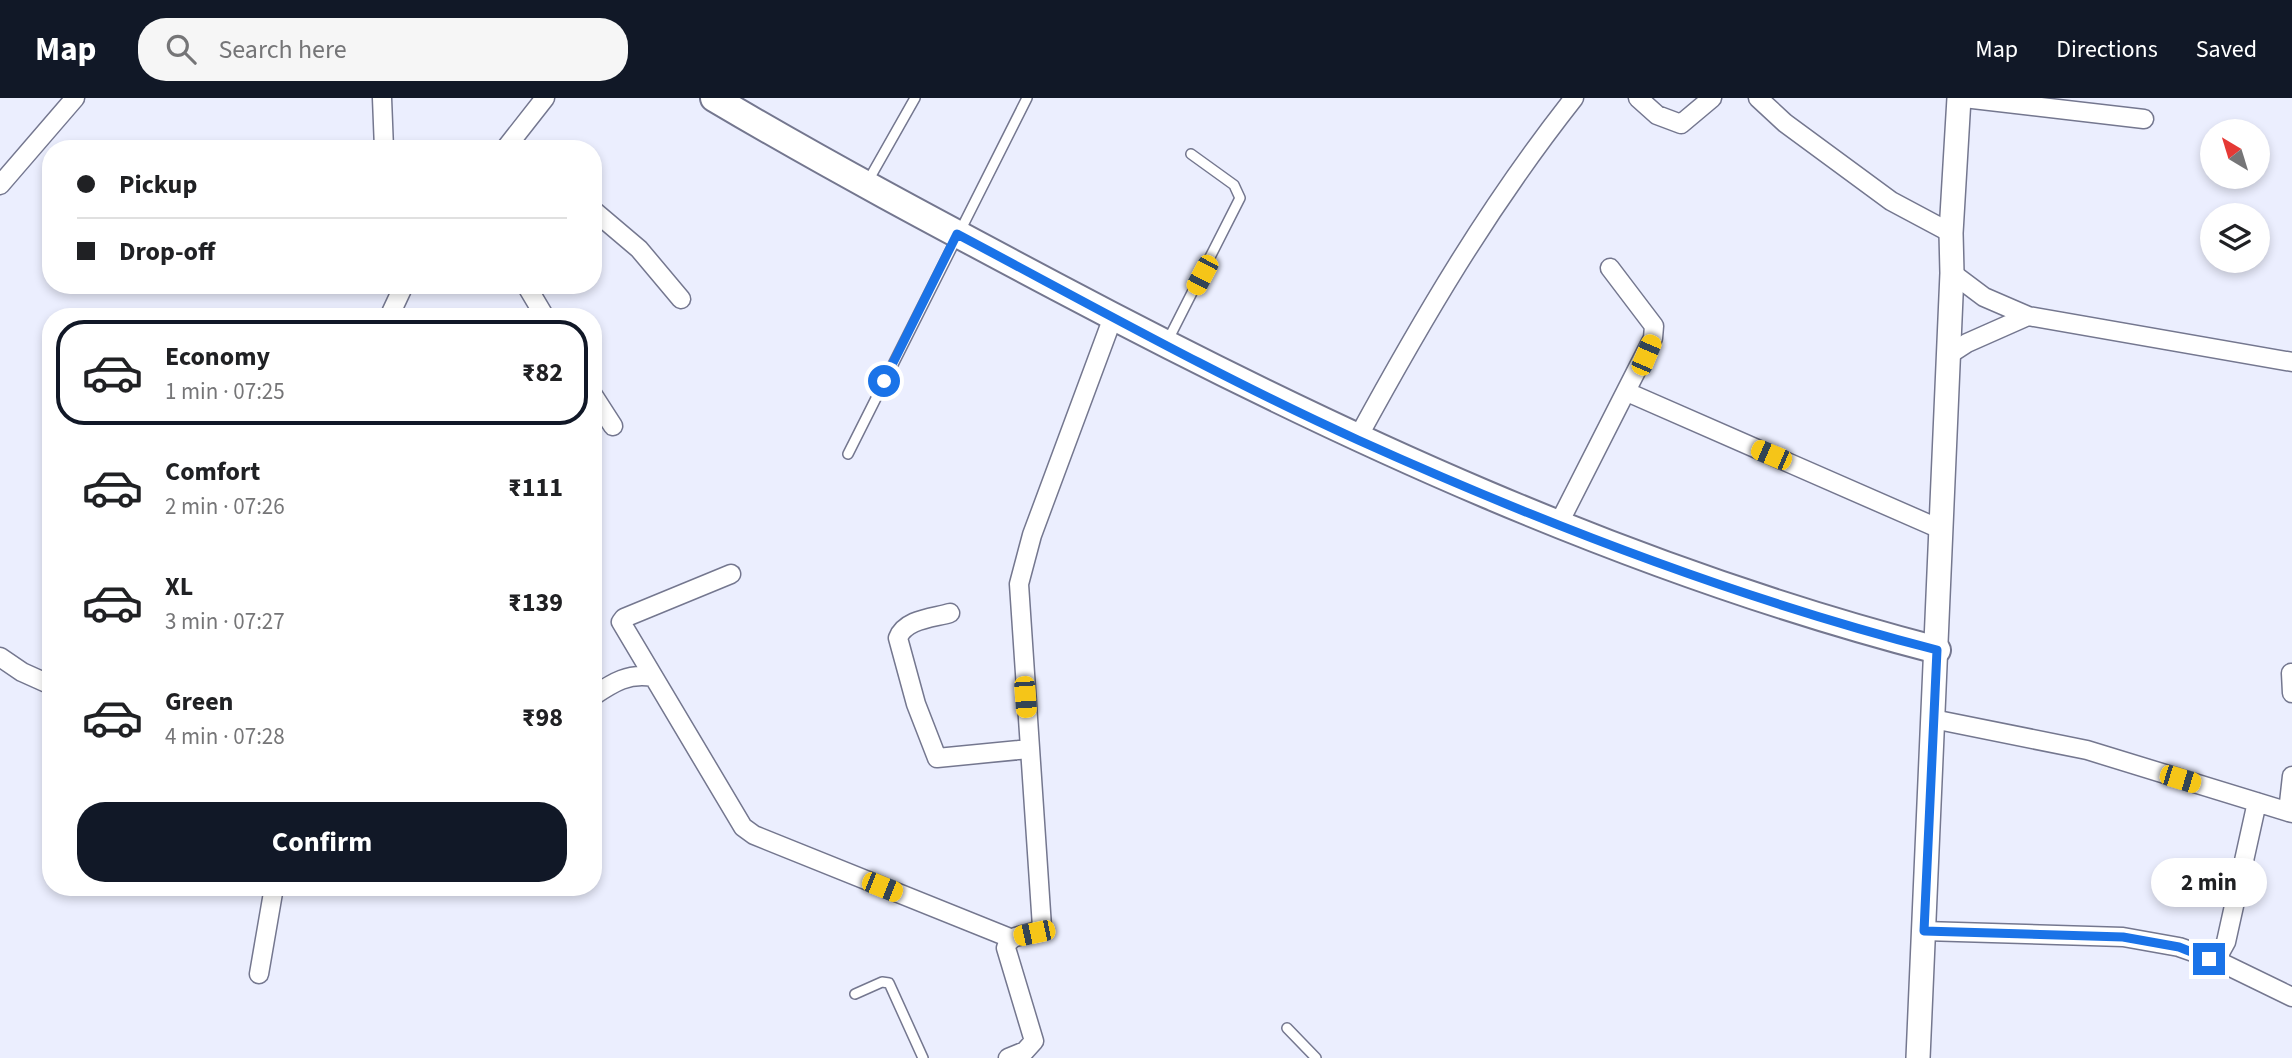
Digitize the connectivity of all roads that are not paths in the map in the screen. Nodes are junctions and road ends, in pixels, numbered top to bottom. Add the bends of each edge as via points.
1 (75, 98) edge
2 (382, 98) edge
3 (545, 98) edge
4 (714, 98) edge
5 (915, 98) edge
6 (1027, 98) edge
7 (1574, 98) edge
8 (1638, 98) edge
9 (1712, 98) edge
10 (1758, 98) edge
11 (1962, 98) edge
12 (2144, 119) dead end
13 (384, 140) edge
14 (514, 140) edge
15 (1191, 154) dead end
16 (0, 185) edge
17 (865, 186) junction
18 (602, 218) edge
19 (1951, 233) junction
20 (957, 234) junction
21 (1610, 268) dead end
22 (1952, 273) junction
23 (681, 299) dead end
24 (2028, 316) junction
25 (1112, 317) junction
26 (1166, 345) junction
27 (1947, 356) junction
28 (2292, 362) edge
29 (1627, 392) junction
30 (602, 410) edge
31 (612, 426) dead end
32 (1357, 439) junction
33 (848, 454) dead end
34 (1558, 525) junction
35 (1940, 528) junction
36 (731, 574) dead end
37 (950, 613) dead end
38 (1937, 650) junction
39 (0, 657) edge
40 (2291, 673) edge
41 (653, 677) junction
42 (42, 681) edge
43 (602, 690) edge
44 (2292, 693) edge
45 (1934, 719) junction
46 (1029, 749) junction
47 (2292, 776) edge
48 (2257, 802) junction
49 (2290, 812) edge
50 (272, 896) edge
51 (1924, 931) junction
52 (1010, 938) junction
53 (2216, 960) junction
54 (259, 974) dead end
55 (855, 993) dead end
56 (2292, 997) edge
57 (1287, 1028) dead end
58 (923, 1058) edge
59 (1008, 1058) edge
60 (1316, 1058) edge
61 (1918, 1058) edge

1 - 16 street
2 - 13 street
3 - 14 street
4 - 17 main road
5 - 17 lane
6 - 20 lane
7 - 32 street via 1501,195 1437,293
8 - 9 street via 1657,116 1681,124
10 - 19 street via 1784,123 1891,201
11 - 12 street
11 - 19 street
15 - 26 lane via 1234,185 1240,198
17 - 20 main road
18 - 23 street via 639,249
19 - 22 street
20 - 25 main road
20 - 33 lane
21 - 29 street via 1654,326 1653,338
22 - 24 street via 1984,297
22 - 27 street
24 - 27 street
24 - 28 street
25 - 26 main road
25 - 46 street via 1018,584
26 - 32 main road
27 - 35 street
29 - 34 street
29 - 35 street
30 - 31 street
32 - 34 main road
34 - 38 main road via 1825,621
35 - 38 street
36 - 41 street via 621,622
37 - 46 street via 911,624 898,638 937,758
38 - 45 street
39 - 42 street
40 - 44 street
41 - 43 street via 621,678
41 - 52 street via 732,812 748,831
45 - 48 street via 2087,750
45 - 51 street
46 - 52 street via 1042,927
47 - 49 street
48 - 49 street
48 - 53 street via 2226,942
50 - 54 street
51 - 53 street via 2123,937 2179,947
51 - 61 street
52 - 59 street via 1006,948 1034,1041
53 - 56 street
55 - 58 lane via 889,982
57 - 60 lane

